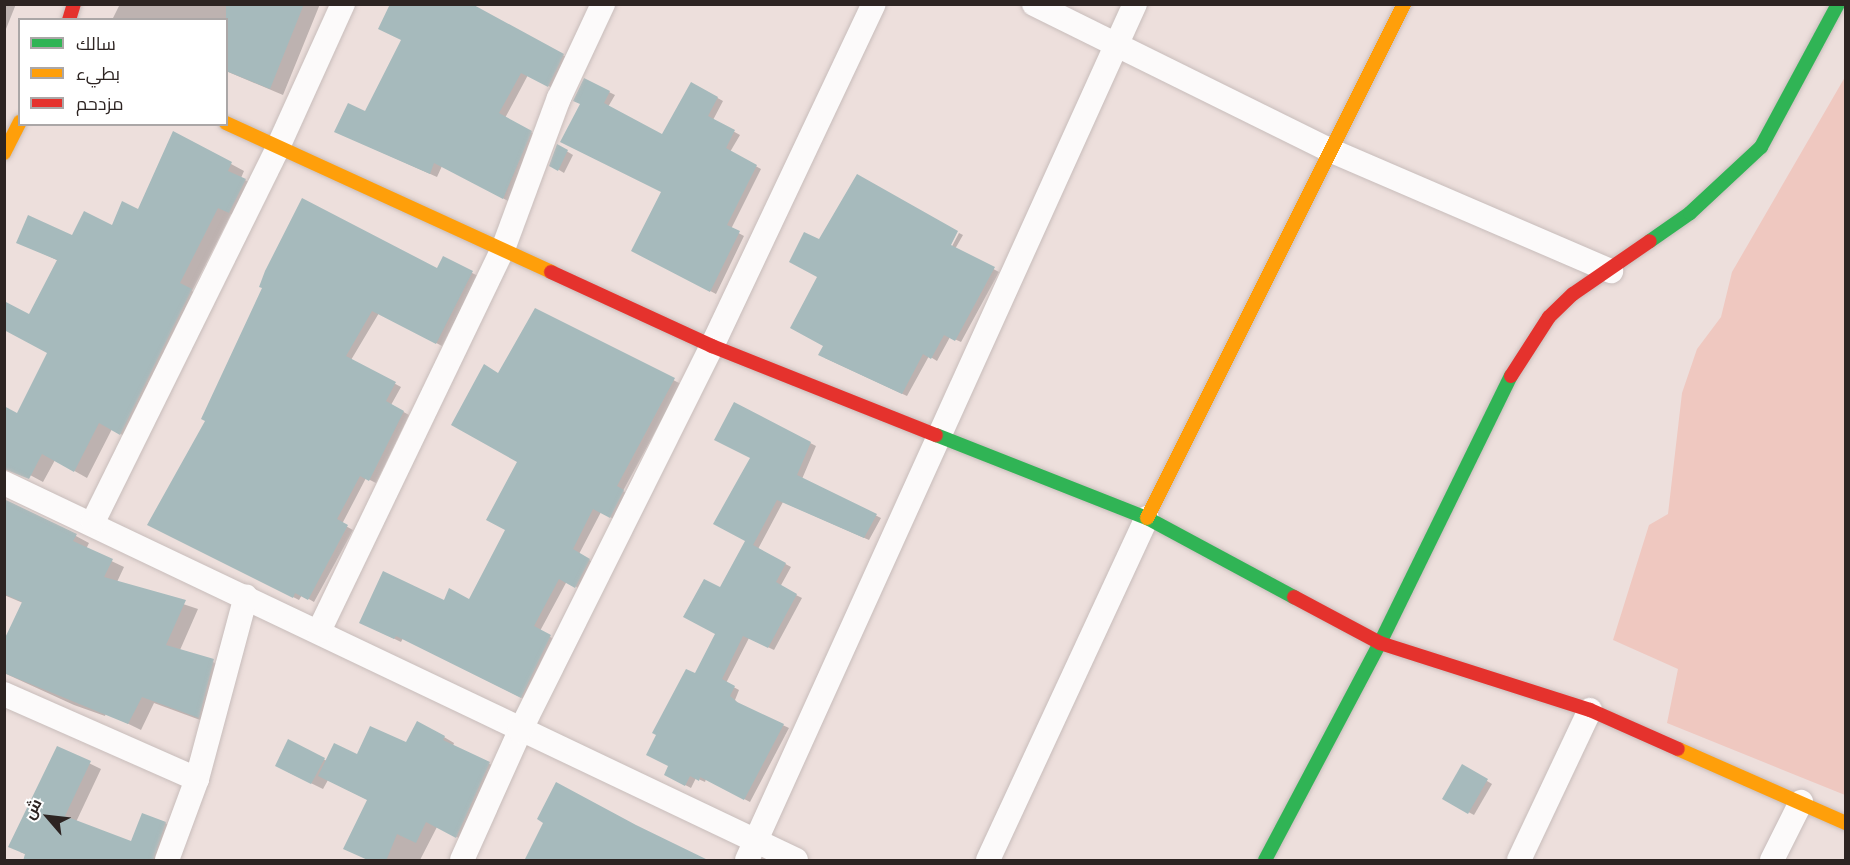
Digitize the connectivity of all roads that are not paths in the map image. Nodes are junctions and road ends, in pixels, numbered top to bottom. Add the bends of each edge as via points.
1 (343, 4) edge
2 (603, 4) edge
3 (874, 4) edge
4 (1034, 4) edge
5 (1135, 4) edge
6 (1404, 4) edge
7 (1838, 4) edge
8 (1115, 46) junction
9 (228, 124) edge
10 (278, 147) junction
11 (1332, 151) junction
12 (503, 249) junction
13 (1611, 271) junction
14 (712, 346) junction
15 (940, 438) junction
16 (4, 483) edge
17 (1146, 518) junction
18 (93, 522) junction
19 (246, 596) junction
20 (319, 632) junction
21 (1380, 643) junction
22 (4, 694) edge
23 (1590, 710) junction
24 (520, 731) junction
25 (197, 779) junction
26 (1801, 802) junction
27 (1845, 823) edge
28 (751, 852) edge
29 (167, 861) edge
30 (462, 861) edge
31 (796, 861) edge
32 (987, 861) edge
33 (1265, 861) edge
34 (1519, 861) edge
35 (1772, 861) edge

1 - 10 street
2 - 12 street via 559,98
3 - 14 street
4 - 8 street
5 - 8 street
6 - 11 street
7 - 13 street via 1761,147 1690,213
8 - 11 street
8 - 15 street
9 - 10 street
10 - 12 street
10 - 18 street
11 - 13 street
11 - 17 street
12 - 14 street
12 - 20 street
13 - 21 street via 1573,294 1549,317 1520,358
14 - 15 street
14 - 24 street
15 - 17 street
15 - 28 street
16 - 18 street
17 - 21 street
17 - 32 street
18 - 19 street
19 - 20 street
19 - 25 street
20 - 24 street
21 - 23 street
21 - 33 street
22 - 25 street
23 - 26 street
23 - 34 street
24 - 28 street
24 - 30 street
25 - 29 street
26 - 27 street
26 - 35 street
28 - 31 street

